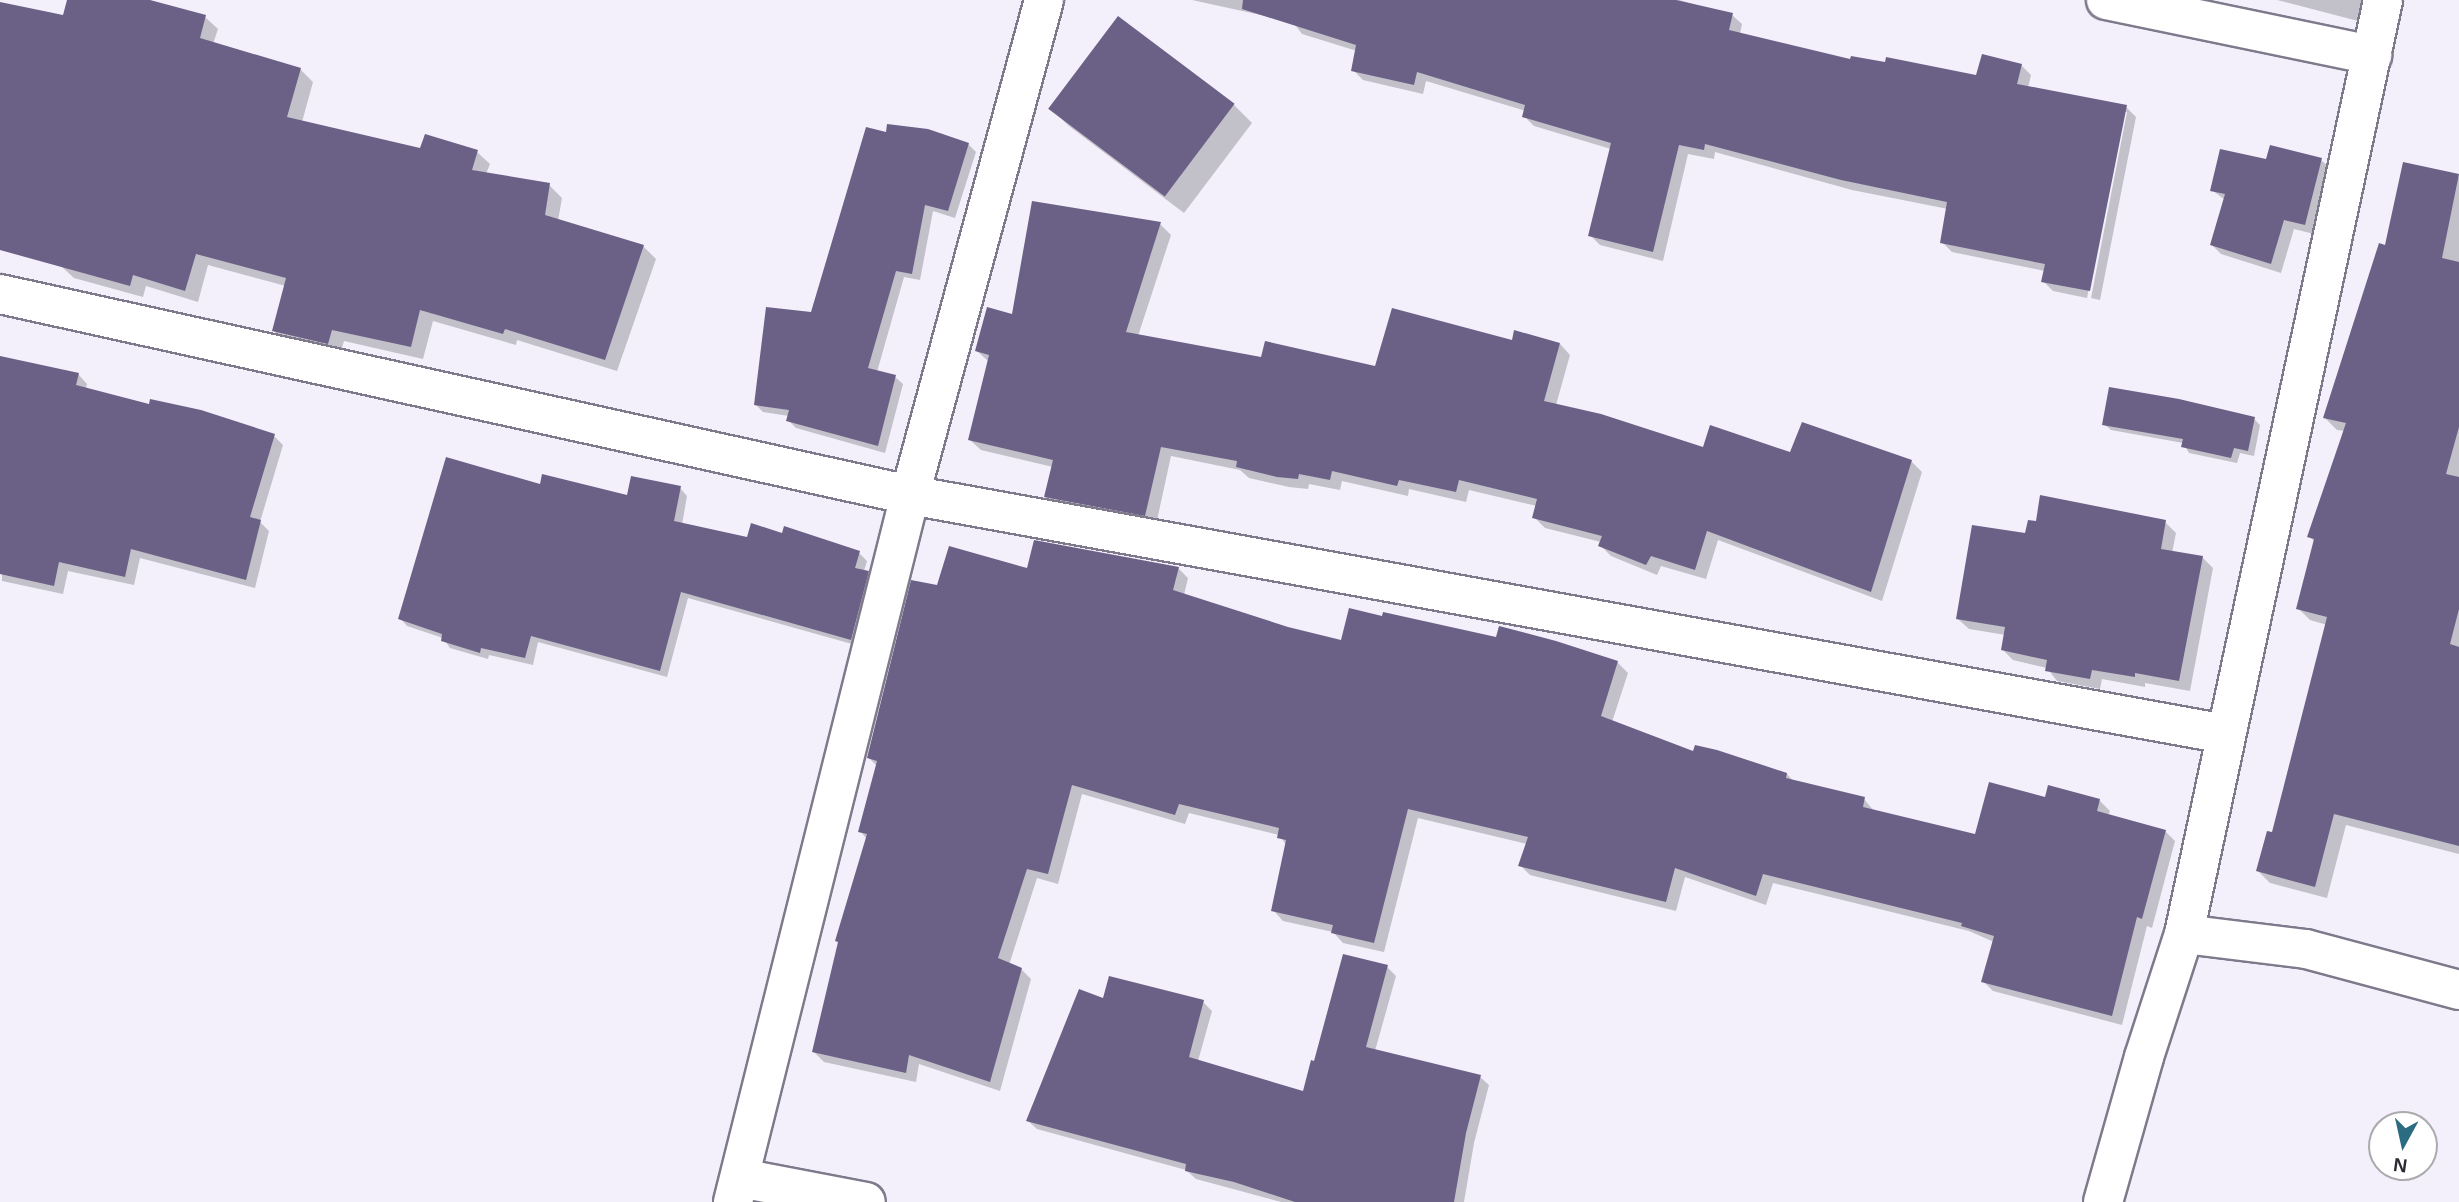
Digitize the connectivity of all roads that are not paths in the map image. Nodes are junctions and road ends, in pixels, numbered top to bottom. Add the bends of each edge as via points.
1 (1044, 0) edge
2 (2106, 0) edge
3 (2383, 0) edge
4 (2372, 55) junction
5 (0, 294) edge
6 (910, 495) junction
7 (2225, 734) junction
8 (2184, 934) junction
9 (2459, 990) edge
10 (737, 1190) edge
11 (866, 1202) edge
12 (2103, 1202) edge

1 - 6 street
2 - 4 street
3 - 4 street
4 - 7 street
5 - 6 street
6 - 7 street
6 - 10 street
7 - 8 street
8 - 9 street via 2306,949
8 - 12 street
10 - 11 street

